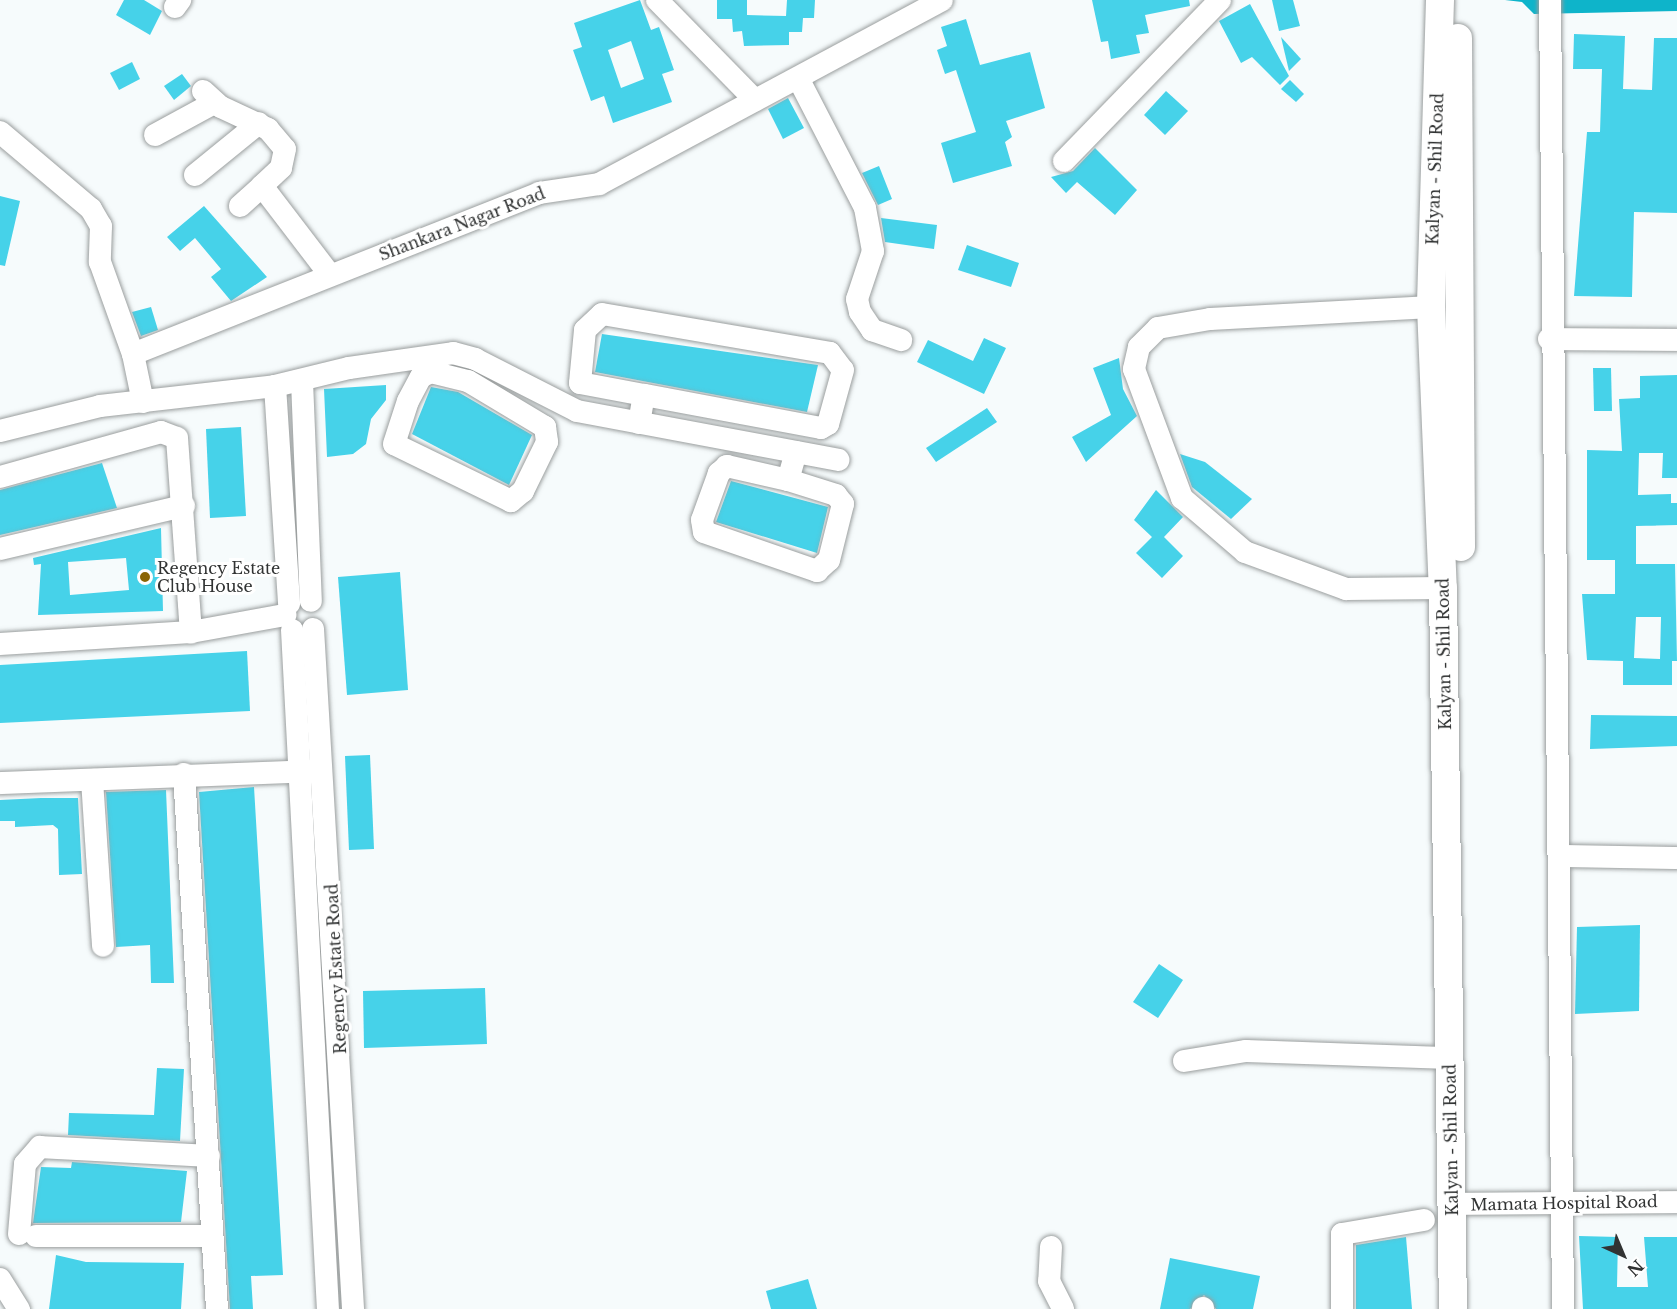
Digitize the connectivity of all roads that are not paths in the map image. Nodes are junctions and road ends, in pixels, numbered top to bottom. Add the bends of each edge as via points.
1 (657, 0) edge
2 (942, 0) edge
3 (1220, 0) edge
4 (1440, 0) edge
5 (1458, 0) edge
6 (1549, 9) edge
7 (798, 78) junction
8 (755, 100) junction
9 (259, 123) junction
10 (0, 132) edge
11 (155, 135) dead end
12 (1064, 161) dead end
13 (195, 175) dead end
14 (262, 186) junction
15 (240, 206) dead end
16 (330, 275) junction
17 (1431, 307) junction
18 (1549, 339) junction
19 (901, 340) dead end
20 (1677, 340) edge
21 (133, 354) junction
22 (508, 378) junction
23 (302, 381) junction
24 (275, 386) junction
25 (644, 395) junction
26 (497, 398) junction
27 (142, 402) junction
28 (639, 423) junction
29 (0, 431) edge
30 (796, 452) junction
31 (838, 460) dead end
32 (0, 477) edge
33 (788, 480) junction
34 (184, 506) junction
35 (0, 549) edge
36 (1443, 588) junction
37 (298, 616) junction
38 (191, 632) junction
39 (0, 644) edge
40 (324, 770) junction
41 (298, 772) junction
42 (184, 774) junction
43 (92, 780) junction
44 (0, 783) edge
45 (1562, 856) junction
46 (1677, 858) edge
47 (103, 946) dead end
48 (341, 1057) junction
49 (315, 1058) junction
50 (1450, 1058) junction
51 (1184, 1061) dead end
52 (209, 1156) junction
53 (1563, 1202) junction
54 (1677, 1202) edge
55 (1461, 1204) junction
56 (1424, 1220) dead end
57 (211, 1236) junction
58 (1051, 1247) dead end
59 (0, 1279) edge
60 (19, 1309) edge
61 (217, 1309) edge
62 (328, 1309) edge
63 (353, 1309) edge
64 (1063, 1309) edge
65 (1342, 1309) edge
66 (1454, 1309) edge
67 (1472, 1309) edge
68 (1563, 1309) edge

1 - 8 street
2 - 7 street, Shankara Nagar Road
3 - 12 street
4 - 17 main road, Kalyan - Shil Road
5 - 55 main road, Kalyan - Shil Road
6 - 18 street
7 - 8 street, Shankara Nagar Road
7 - 19 street via 865,208 873,251 857,299 860,312 872,330
8 - 16 street, Shankara Nagar Road via 599,184 539,192
9 - 11 street via 208,97
9 - 13 street
9 - 14 street via 286,155
10 - 21 street via 91,209 101,226 100,262
14 - 15 street
14 - 16 street
16 - 21 street, Shankara Nagar Road
17 - 36 main road, Kalyan - Shil Road
17 - 36 street via 1210,319 1158,328 1139,346 1134,369 1182,498 1245,552 1346,589
18 - 20 street
18 - 45 street
21 - 27 street
22 - 23 street via 453,354 349,368
22 - 26 street
22 - 28 street via 577,411
23 - 24 street
23 - 37 street, Regency Estate Road
24 - 27 street
24 - 37 street, Regency Estate Road
25 - 25 street via 580,383 585,330 602,314 830,353 843,370 828,424 821,428
25 - 28 street
26 - 26 street via 549,433 523,491 512,501 394,444 408,401 421,377 431,372 468,381
27 - 29 street via 100,406
28 - 30 street
30 - 31 street
30 - 33 street
32 - 34 street via 166,432 177,438
33 - 33 street via 836,495 843,504 829,560 817,571 704,532 702,520 718,473 727,466
34 - 35 street
34 - 38 street
36 - 50 main road, Kalyan - Shil Road
37 - 38 street
37 - 40 street, Regency Estate Road
37 - 41 street, Regency Estate Road
38 - 39 street
40 - 41 street
40 - 48 street, Regency Estate Road
41 - 42 street
41 - 49 street, Regency Estate Road
42 - 43 street
42 - 52 street
43 - 44 street
43 - 47 street
45 - 46 street
45 - 53 street
48 - 49 street
48 - 63 street, Regency Estate Road
49 - 62 street, Regency Estate Road
50 - 51 street via 1246,1051
50 - 55 main road, Kalyan - Shil Road
52 - 57 street
52 - 57 street via 40,1147 25,1164 28,1235
53 - 54 street, Mamata Hospital Road
53 - 55 street, Mamata Hospital Road
53 - 68 street
55 - 66 main road, Kalyan - Shil Road
55 - 67 main road, Kalyan - Shil Road
56 - 65 street via 1342,1234
57 - 61 street
58 - 64 street via 1049,1281
59 - 60 street

